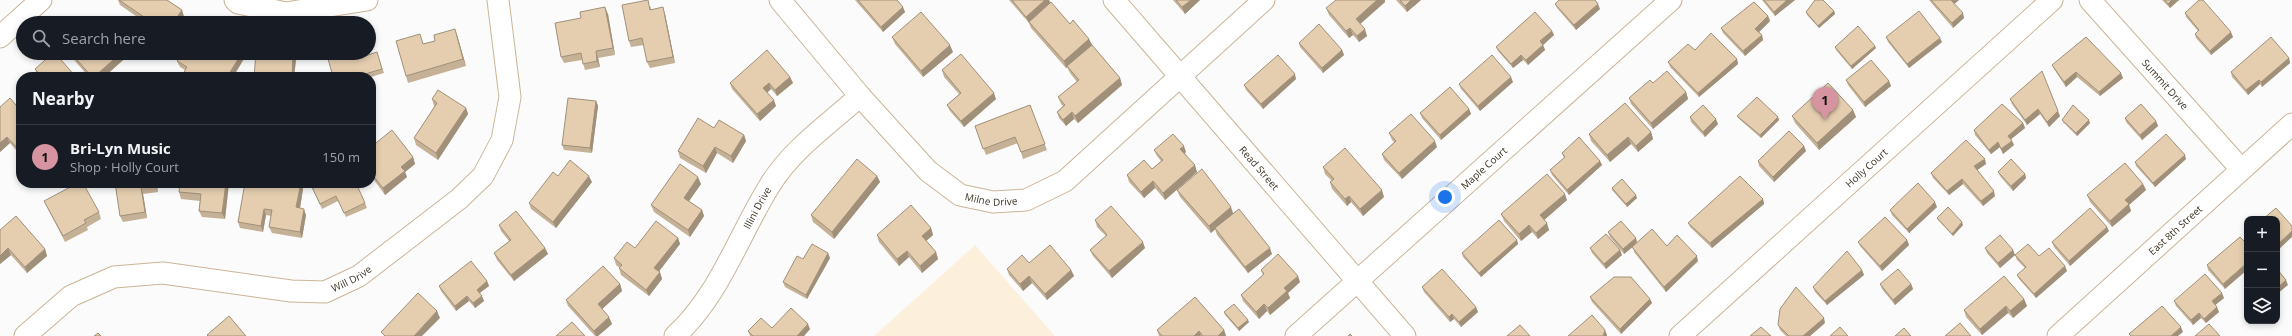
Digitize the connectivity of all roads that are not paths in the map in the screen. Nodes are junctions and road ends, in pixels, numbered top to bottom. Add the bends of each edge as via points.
1 (41, 0) edge
2 (235, 0) edge
3 (367, 0) edge
4 (498, 0) edge
5 (780, 0) edge
6 (1114, 0) edge
7 (1264, 0) edge
8 (1671, 0) edge
9 (2052, 0) edge
10 (2090, 0) edge
11 (23, 16) edge
12 (16, 23) edge
13 (0, 37) edge
14 (1180, 76) junction
15 (860, 96) junction
16 (2292, 124) edge
17 (2241, 169) junction
18 (1356, 282) junction
19 (25, 336) edge
20 (675, 336) edge
21 (1296, 336) edge
22 (1405, 336) edge
23 (1680, 336) edge
24 (2058, 336) edge

1 - 11 street
2 - 3 street via 238,3 286,13
4 - 19 street, Will Drive via 510,97 502,140 483,176 464,195 359,276 325,292 291,291 163,273 114,277 71,296
5 - 15 street, Milne Drive
6 - 14 street, Read Street
7 - 14 street, Milne Drive
8 - 18 street, Maple Court
9 - 23 street, Holly Court
10 - 17 street, Summit Drive
12 - 13 street
14 - 15 street, Milne Drive via 1065,181 1026,200 1013,201 993,202 960,195 928,171
14 - 18 street, Read Street
15 - 20 street, Illini Drive via 792,155 770,185 707,301
16 - 17 street, East 8th Street
17 - 24 street, East 8th Street
18 - 21 street, Maple Court
18 - 22 street, Read Street

